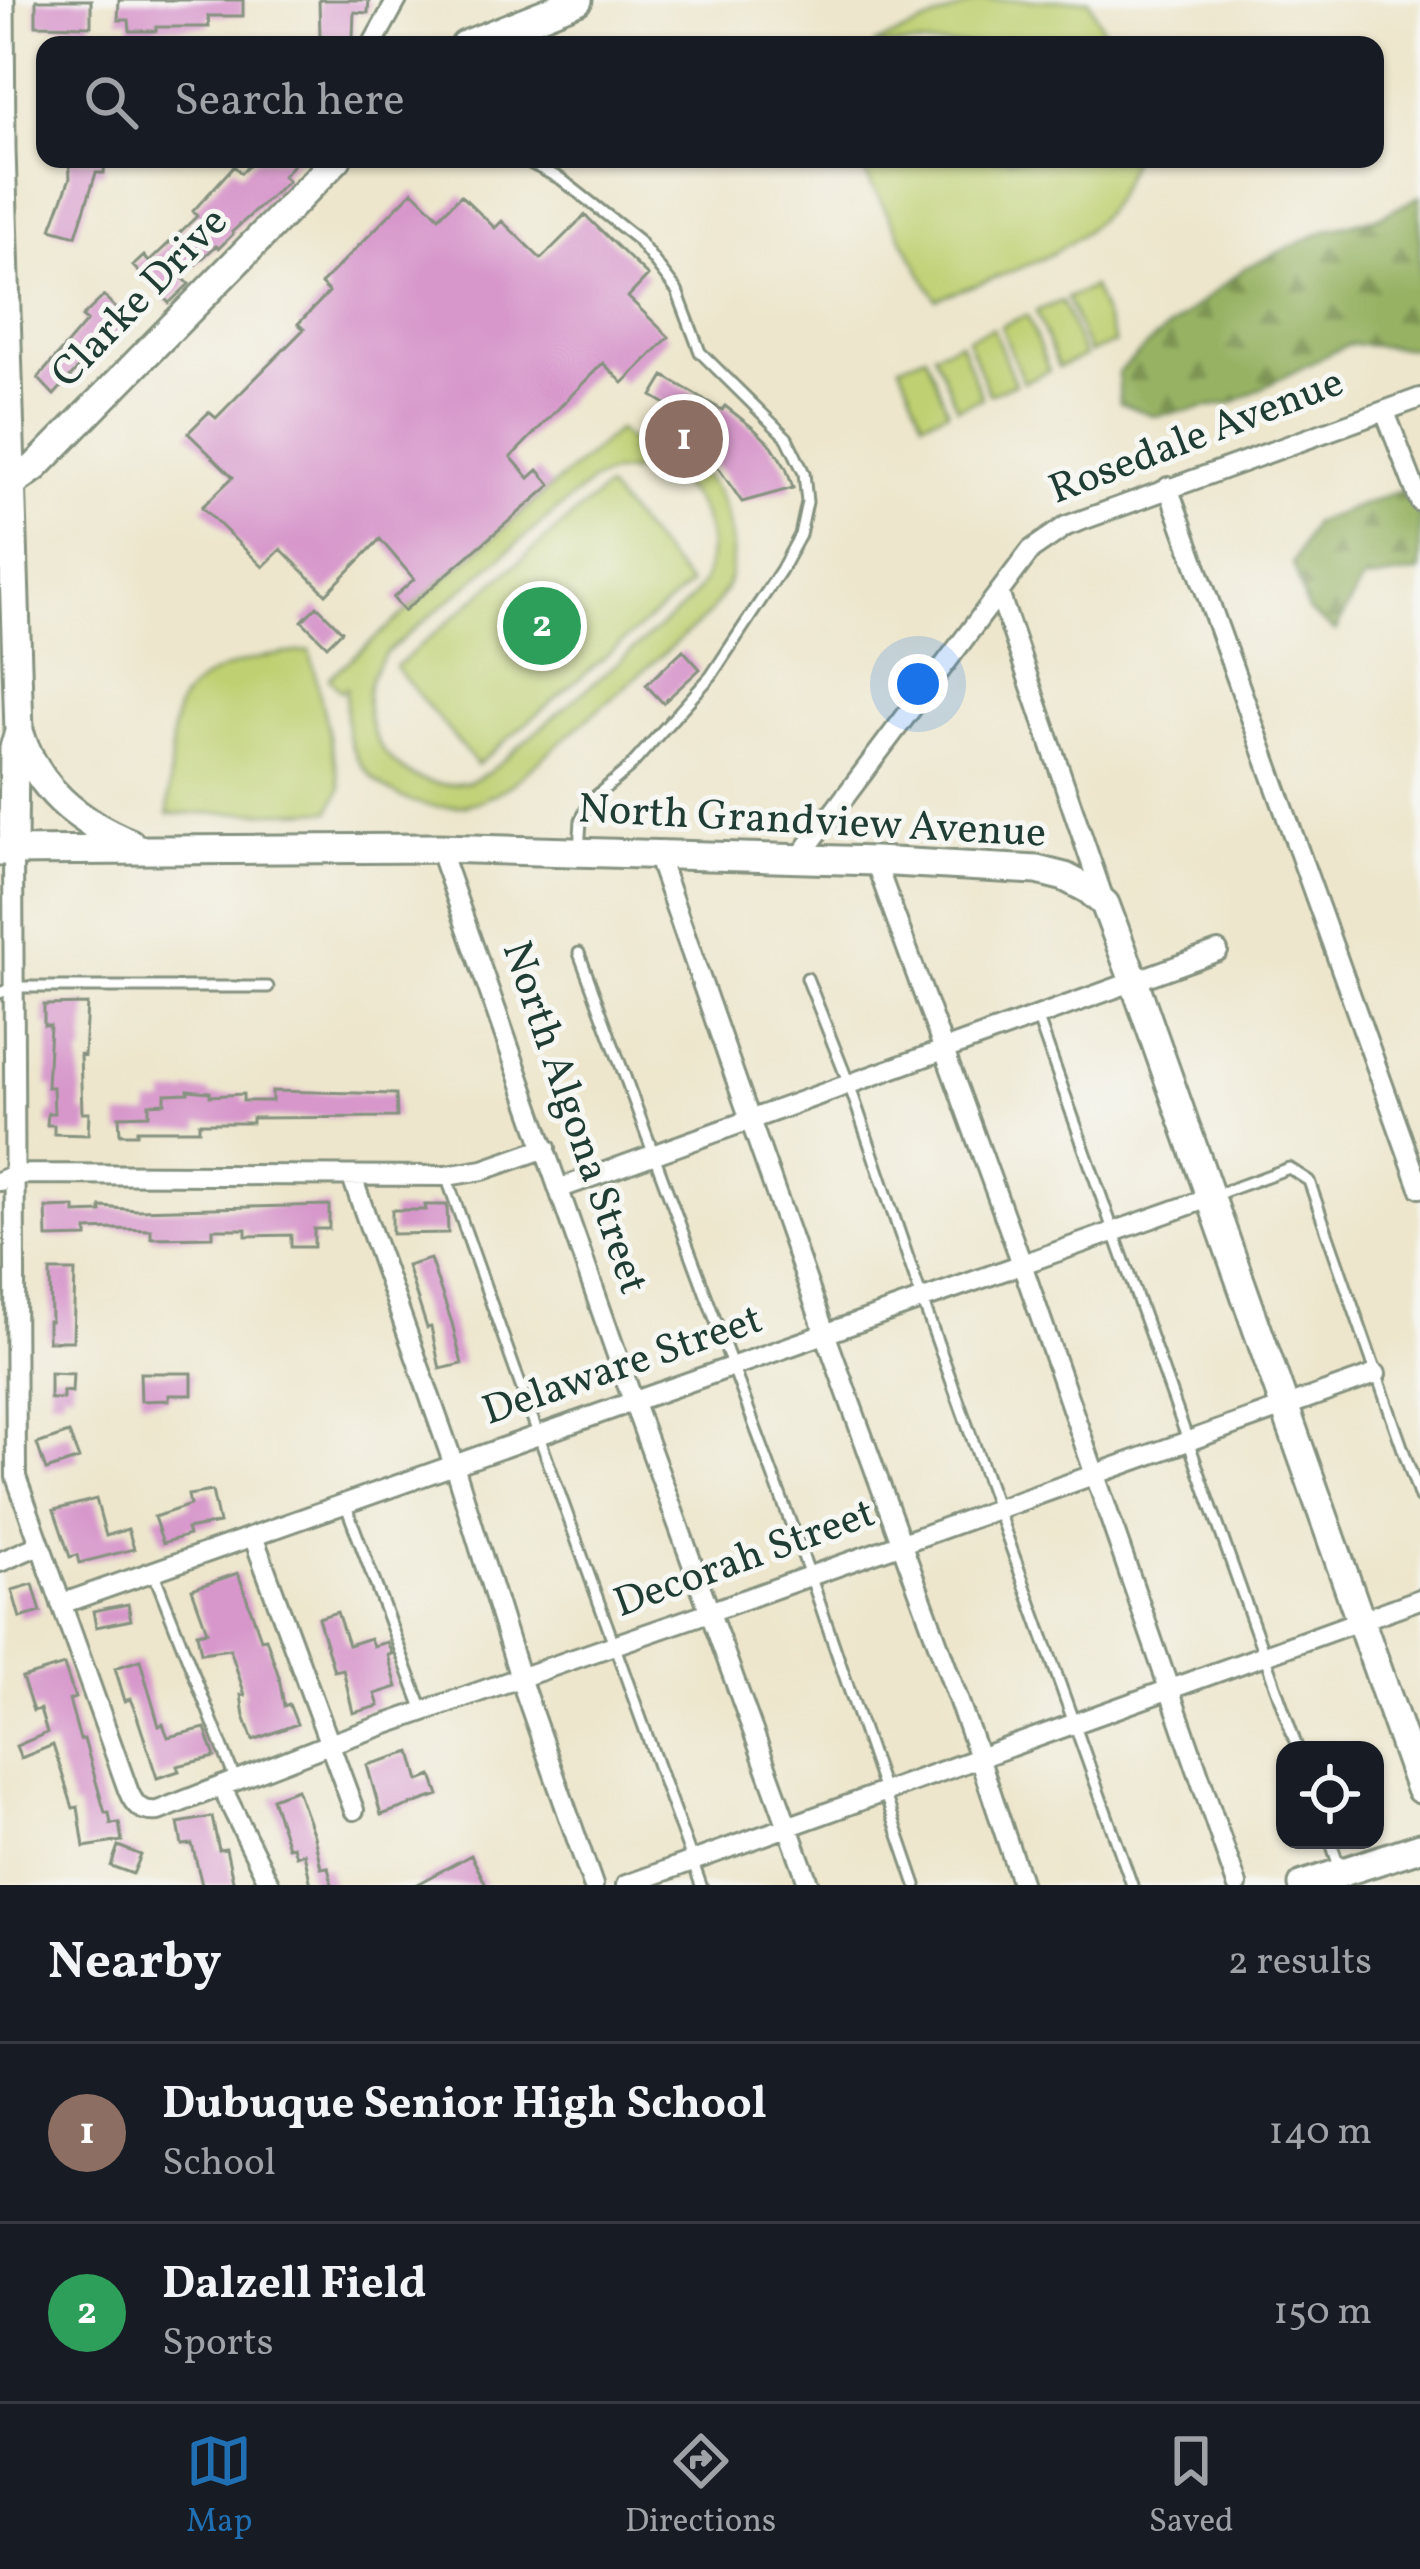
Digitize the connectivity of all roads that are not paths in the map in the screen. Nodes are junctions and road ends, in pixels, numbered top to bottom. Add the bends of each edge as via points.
1 (0, 0) edge
2 (578, 0) edge
3 (394, 7) edge
4 (377, 36) edge
5 (488, 36) edge
6 (0, 150) edge
7 (328, 168) edge
8 (540, 168) edge
9 (1420, 398) edge
10 (1385, 412) junction
11 (1168, 487) junction
12 (6, 488) edge
13 (1420, 502) edge
14 (999, 593) junction
15 (9, 675) edge
16 (20, 731) junction
17 (440, 848) junction
18 (143, 849) junction
19 (6, 850) edge
20 (579, 853) junction
21 (657, 856) junction
22 (798, 859) junction
23 (875, 861) junction
24 (1106, 904) junction
25 (1218, 951) dead end
26 (579, 953) dead end
27 (807, 978) dead end
28 (1134, 981) junction
29 (268, 987) dead end
30 (7, 990) edge
31 (1037, 1016) junction
32 (944, 1050) junction
33 (849, 1084) junction
34 (751, 1120) junction
35 (546, 1148) junction
36 (655, 1154) junction
37 (446, 1175) junction
38 (352, 1177) junction
39 (8, 1178) edge
40 (560, 1188) junction
41 (1420, 1188) edge
42 (1209, 1198) junction
43 (1114, 1231) junction
44 (1022, 1264) junction
45 (922, 1299) junction
46 (825, 1333) junction
47 (731, 1367) junction
48 (9, 1371) edge
49 (1376, 1374) junction
50 (633, 1401) junction
51 (1286, 1407) junction
52 (536, 1436) junction
53 (1188, 1442) junction
54 (454, 1465) junction
55 (1095, 1474) junction
56 (1420, 1498) edge
57 (345, 1503) junction
58 (997, 1508) junction
59 (253, 1536) junction
60 (902, 1542) junction
61 (39, 1545) junction
62 (0, 1562) edge
63 (152, 1571) junction
64 (810, 1575) junction
65 (1420, 1600) edge
66 (62, 1604) junction
67 (712, 1611) junction
68 (1360, 1621) junction
69 (615, 1645) junction
70 (1264, 1655) junction
71 (520, 1678) junction
72 (1170, 1689) junction
73 (423, 1711) junction
74 (1074, 1724) junction
75 (1295, 1741) edge
76 (329, 1744) junction
77 (980, 1757) junction
78 (228, 1783) junction
79 (1420, 1789) edge
80 (882, 1792) junction
81 (354, 1810) dead end
82 (788, 1825) junction
83 (1420, 1847) edge
84 (1333, 1849) edge
85 (692, 1861) junction
86 (1344, 1878) edge
87 (270, 1885) edge
88 (593, 1885) edge
89 (626, 1885) edge
90 (701, 1885) edge
91 (809, 1885) edge
92 (916, 1885) edge
93 (1022, 1885) edge
94 (1132, 1885) edge
95 (1237, 1885) edge
96 (1303, 1885) edge

1 - 6 street, North Grandview Avenue
2 - 5 street
3 - 4 street
6 - 12 street, North Grandview Avenue
7 - 12 street, Clarke Drive
8 - 20 lane via 638,239 677,291 700,352 787,438 807,502 781,570 711,676 590,801
9 - 10 street, Rosedale Avenue
10 - 11 street, Rosedale Avenue
10 - 13 street
11 - 14 street, Rosedale Avenue via 1066,526 1031,550
11 - 41 street
12 - 15 street, North Grandview Avenue
14 - 22 street, Rosedale Avenue
14 - 24 street
15 - 16 street, North Grandview Avenue
16 - 18 street, North Grandview Avenue via 42,781 63,805
16 - 19 street, North Grandview Avenue
17 - 18 street, North Grandview Avenue
17 - 20 street, North Grandview Avenue
17 - 35 street, North Algona Street
18 - 19 street, North Grandview Avenue
19 - 30 street
20 - 21 street, North Grandview Avenue
21 - 22 street, North Grandview Avenue
21 - 34 street
22 - 23 street, North Grandview Avenue
23 - 24 street, North Grandview Avenue via 1037,870 1077,883
23 - 32 street
24 - 28 street
25 - 28 street
26 - 36 lane
27 - 33 lane
28 - 31 street
28 - 42 street
29 - 30 lane
30 - 39 street
31 - 32 street
31 - 43 lane
32 - 33 street
32 - 44 street
33 - 34 street
33 - 45 lane
34 - 36 street
34 - 46 street
35 - 37 street
35 - 40 street, North Algona Street
36 - 40 street
36 - 47 lane
37 - 38 street
37 - 52 lane
38 - 39 street
38 - 54 street
39 - 48 street
40 - 50 street, North Algona Street
42 - 43 street, Delaware Street
42 - 49 lane via 1289,1168 1309,1181
42 - 51 street
43 - 44 street, Delaware Street
43 - 53 lane
44 - 45 street, Delaware Street
44 - 55 street
45 - 46 street, Delaware Street
45 - 58 lane
46 - 47 street, Delaware Street
46 - 60 street
47 - 50 street, Delaware Street
47 - 64 lane
48 - 61 street via 16,1477
49 - 51 street, Decorah Street
49 - 56 lane
50 - 52 street, Delaware Street
50 - 67 street, North Algona Street
51 - 53 street, Decorah Street
51 - 68 street
52 - 54 street, Delaware Street
52 - 69 lane
53 - 55 street, Decorah Street
53 - 70 lane
54 - 57 street, Delaware Street
54 - 71 street
55 - 58 street, Decorah Street
55 - 72 street
57 - 59 street, Delaware Street
57 - 73 lane
58 - 60 street, Decorah Street
58 - 74 lane
59 - 63 street, Delaware Street
59 - 76 street
60 - 64 street, Decorah Street
60 - 77 street
61 - 62 street
61 - 66 street
63 - 66 street, Delaware Street
63 - 78 lane
64 - 67 street, Decorah Street
64 - 80 lane
65 - 68 street
66 - 78 street, Decorah Street via 139,1809 158,1811
67 - 69 street, Decorah Street
67 - 82 street, North Algona Street
68 - 70 street
68 - 79 street
69 - 71 street, Decorah Street
69 - 85 lane
70 - 72 street
70 - 75 lane
71 - 73 street, Decorah Street
71 - 88 street
72 - 74 street
72 - 95 street
73 - 76 street, Decorah Street
74 - 77 street
74 - 94 lane
76 - 78 street, Decorah Street
76 - 81 street
77 - 80 street
77 - 93 street
78 - 87 street
80 - 82 street
80 - 92 lane
82 - 85 street
82 - 91 street, North Algona Street
83 - 86 street
84 - 86 lane
85 - 89 street
85 - 90 lane
86 - 96 street

